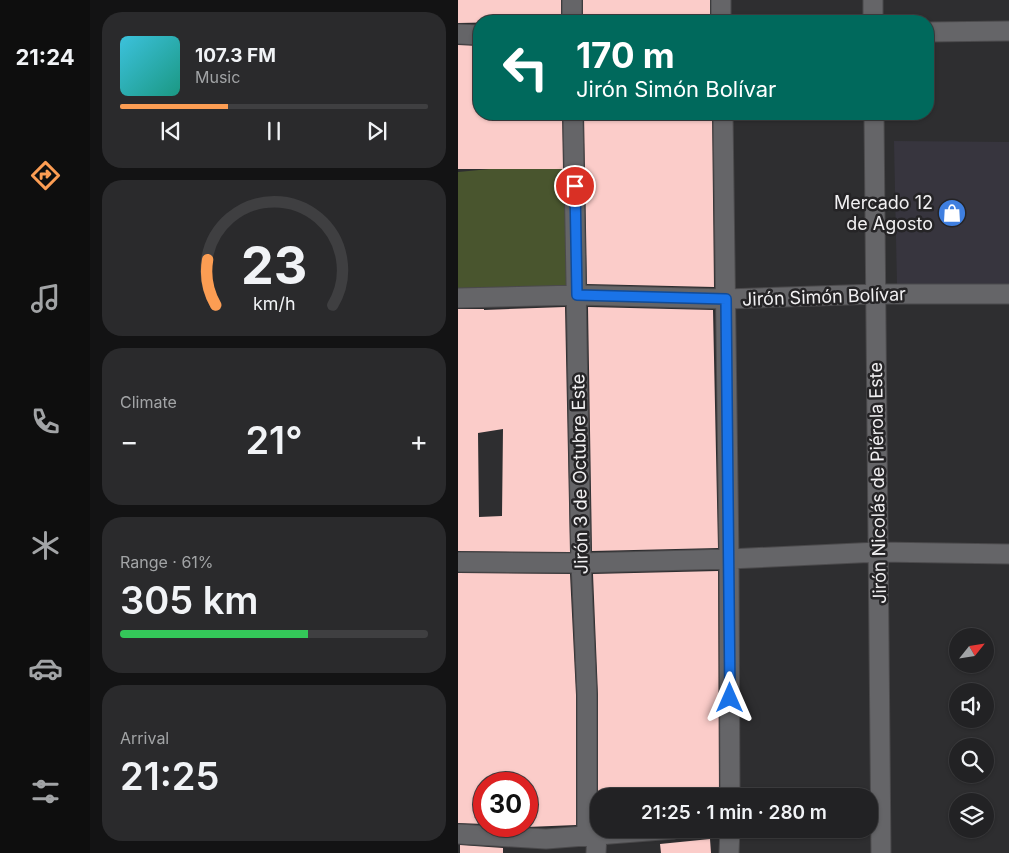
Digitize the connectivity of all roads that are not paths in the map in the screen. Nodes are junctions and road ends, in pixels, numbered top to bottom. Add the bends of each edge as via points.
1 (572, 0) edge
2 (721, 0) edge
3 (873, 0) edge
4 (572, 15) edge
5 (722, 15) edge
6 (873, 15) edge
7 (1010, 31) edge
8 (934, 32) edge
9 (458, 34) edge
10 (473, 35) edge
11 (573, 120) edge
12 (723, 120) edge
13 (874, 120) edge
14 (876, 294) junction
15 (1010, 294) edge
16 (577, 295) junction
17 (458, 298) edge
18 (726, 299) junction
19 (879, 552) junction
20 (1010, 554) edge
21 (729, 559) junction
22 (458, 562) edge
23 (581, 563) junction
24 (590, 788) edge
25 (730, 788) edge
26 (458, 834) edge
27 (590, 835) edge
28 (593, 838) edge
29 (730, 838) edge
30 (596, 853) edge
31 (729, 853) edge
32 (881, 853) edge

1 - 4 street
2 - 5 street
3 - 6 street
7 - 8 street
9 - 10 street
11 - 16 street, Jirón 3 de Octubre Este
12 - 18 street
13 - 14 street, Jirón Nicolás de Piérola Este
14 - 15 street, Jirón Simón Bolívar
14 - 18 street, Jirón Simón Bolívar
14 - 19 street, Jirón Nicolás de Piérola Este
16 - 17 street, Jirón Simón Bolívar
16 - 18 street, Jirón Simón Bolívar
16 - 23 street, Jirón 3 de Octubre Este
18 - 21 street
19 - 20 street
19 - 21 street
19 - 32 street, Jirón Nicolás de Piérola Este
21 - 23 street
21 - 25 street
22 - 23 street
23 - 24 street, Jirón 3 de Octubre Este
26 - 27 street via 546,839
28 - 30 street, Jirón 3 de Octubre Este
29 - 31 street

